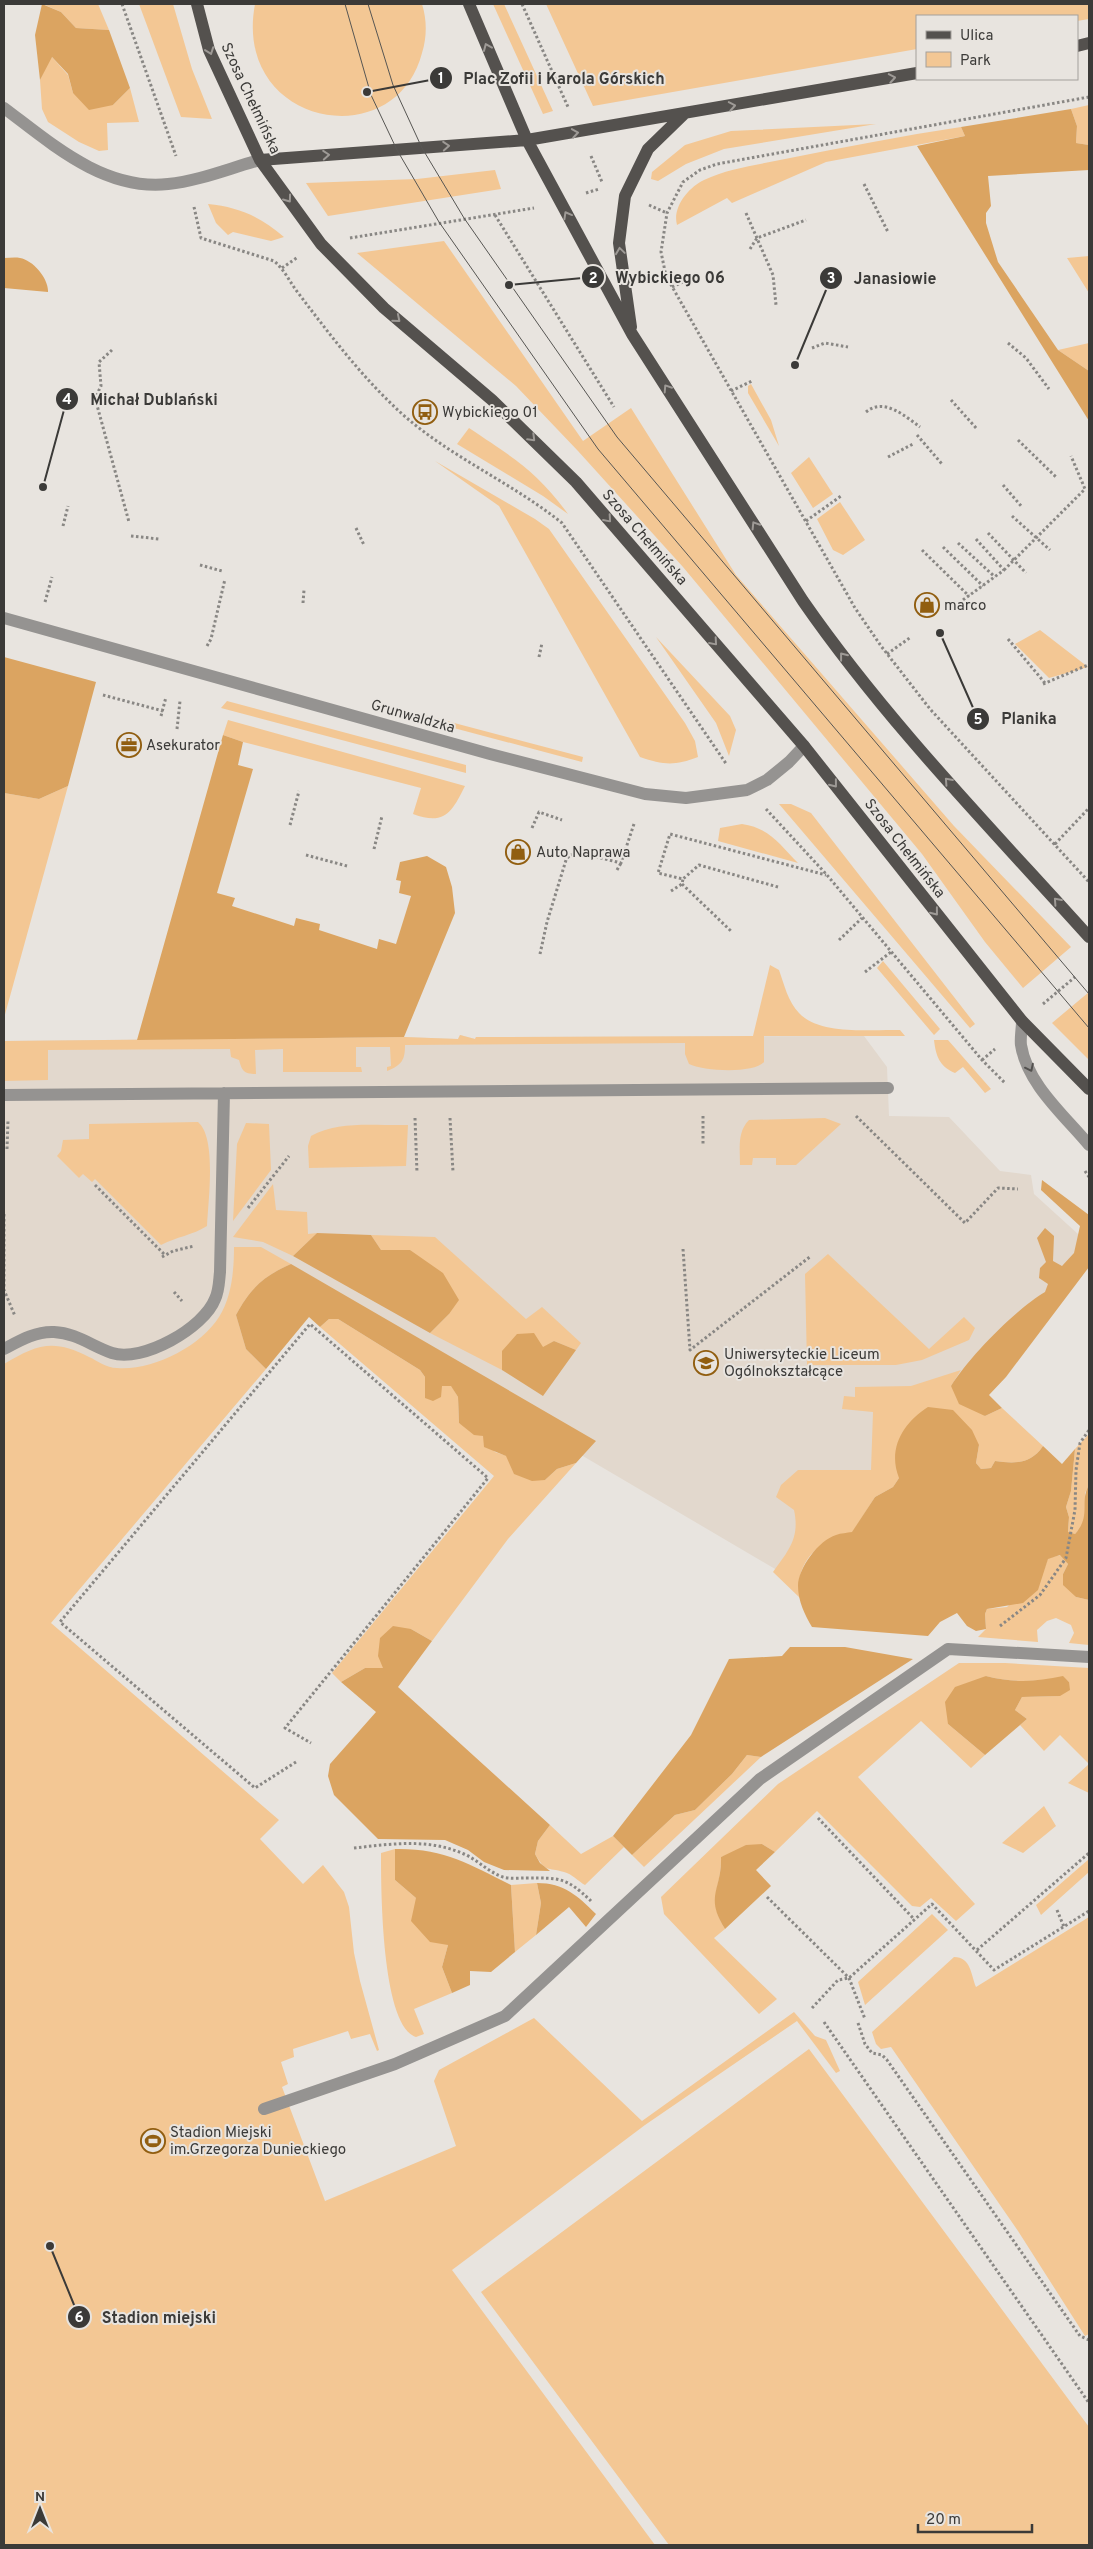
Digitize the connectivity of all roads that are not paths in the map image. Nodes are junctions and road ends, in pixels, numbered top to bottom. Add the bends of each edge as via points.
1 (197, 4) edge
2 (469, 4) edge
3 (916, 74) edge
4 (4, 108) edge
5 (684, 114) junction
6 (527, 140) junction
7 (260, 160) junction
8 (632, 334) junction
9 (4, 618) edge
10 (804, 746) junction
11 (1089, 937) edge
12 (1022, 1021) junction
13 (888, 1088) dead end
14 (1089, 1089) edge
15 (224, 1093) junction
16 (4, 1095) edge
17 (1089, 1145) edge
18 (4, 1349) edge
19 (1089, 1657) edge
20 (264, 2109) dead end

1 -> 7 main road, Szosa Chełmińska via 209,50
6 -> 2 main road
5 -> 3 main road
4 - 7 street via 64,153 116,180 167,184
6 -> 5 main road
8 -> 5 main road via 619,243 625,196 648,149
7 -> 6 main road
8 -> 6 main road
7 -> 10 main road, Szosa Chełmińska via 321,244 384,308 492,400 576,482
11 -> 8 main road via 904,732 826,633
9 - 10 street, Grunwaldzka via 645,794 686,798 747,790 767,780
10 -> 12 main road, Szosa Chełmińska
12 - 14 main road, Szosa Chełmińska
12 -> 17 street via 1021,1045 1028,1065 1050,1100
13 - 15 street
15 - 16 street
15 - 18 street via 220,1272 215,1300 200,1320 183,1334 137,1353 113,1353 78,1337 56,1332 28,1337
19 - 20 street via 948,1649 767,1774 505,2016 395,2064

